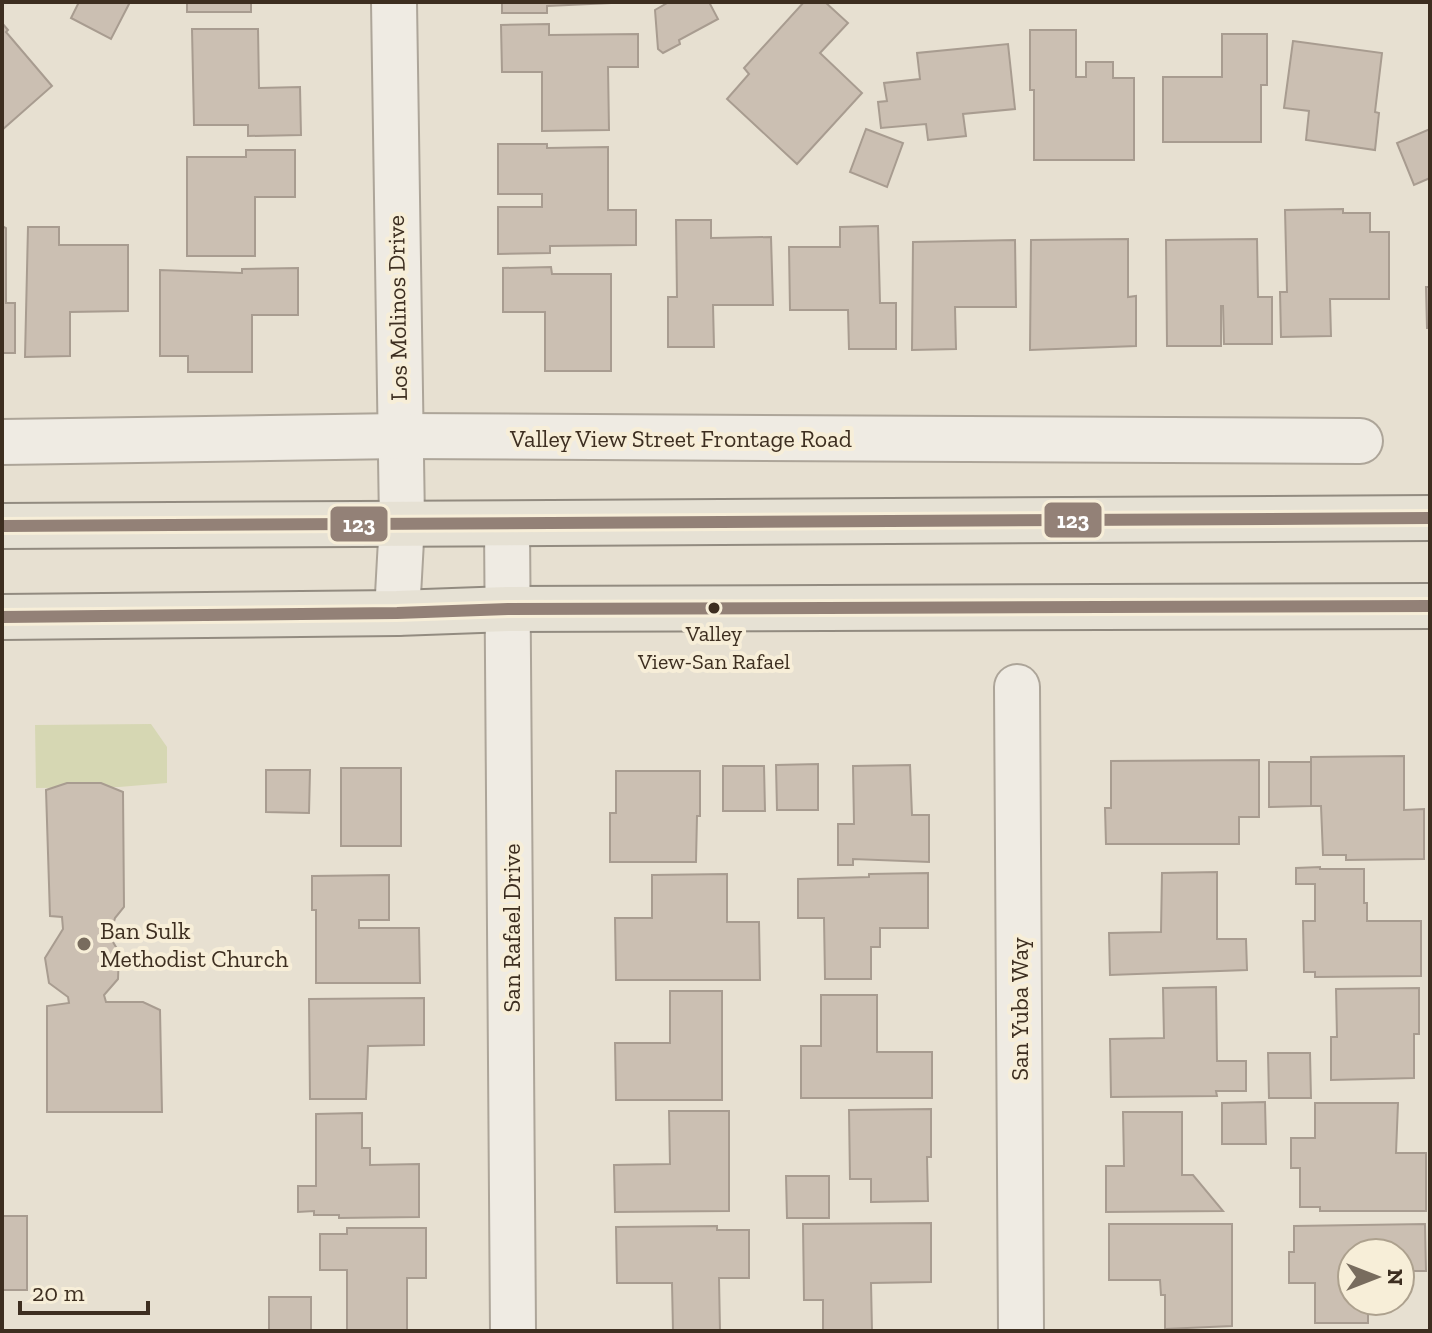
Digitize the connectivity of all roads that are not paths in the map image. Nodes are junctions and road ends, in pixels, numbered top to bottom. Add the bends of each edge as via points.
1 (394, 2) edge
2 (399, 436) junction
3 (1360, 441) dead end
4 (2, 442) edge
5 (1430, 518) edge
6 (402, 522) junction
7 (507, 525) junction
8 (2, 526) edge
9 (1430, 606) edge
10 (508, 609) junction
11 (397, 613) junction
12 (2, 617) edge
13 (1017, 687) dead end
14 (513, 1331) edge
15 (1021, 1331) edge

1 - 2 street, Los Molinos Drive
2 - 3 street, Valley View Street Frontage Road
2 - 4 street, Valley View Street Frontage Road
2 - 6 street, Los Molinos Drive
5 - 7 main road
6 - 7 main road
6 - 8 main road
6 - 11 street, Los Molinos Drive
7 - 10 street, San Rafael Drive
9 - 10 main road
10 - 11 main road
10 - 14 street, San Rafael Drive
11 - 12 main road
13 - 15 street, San Yuba Way

